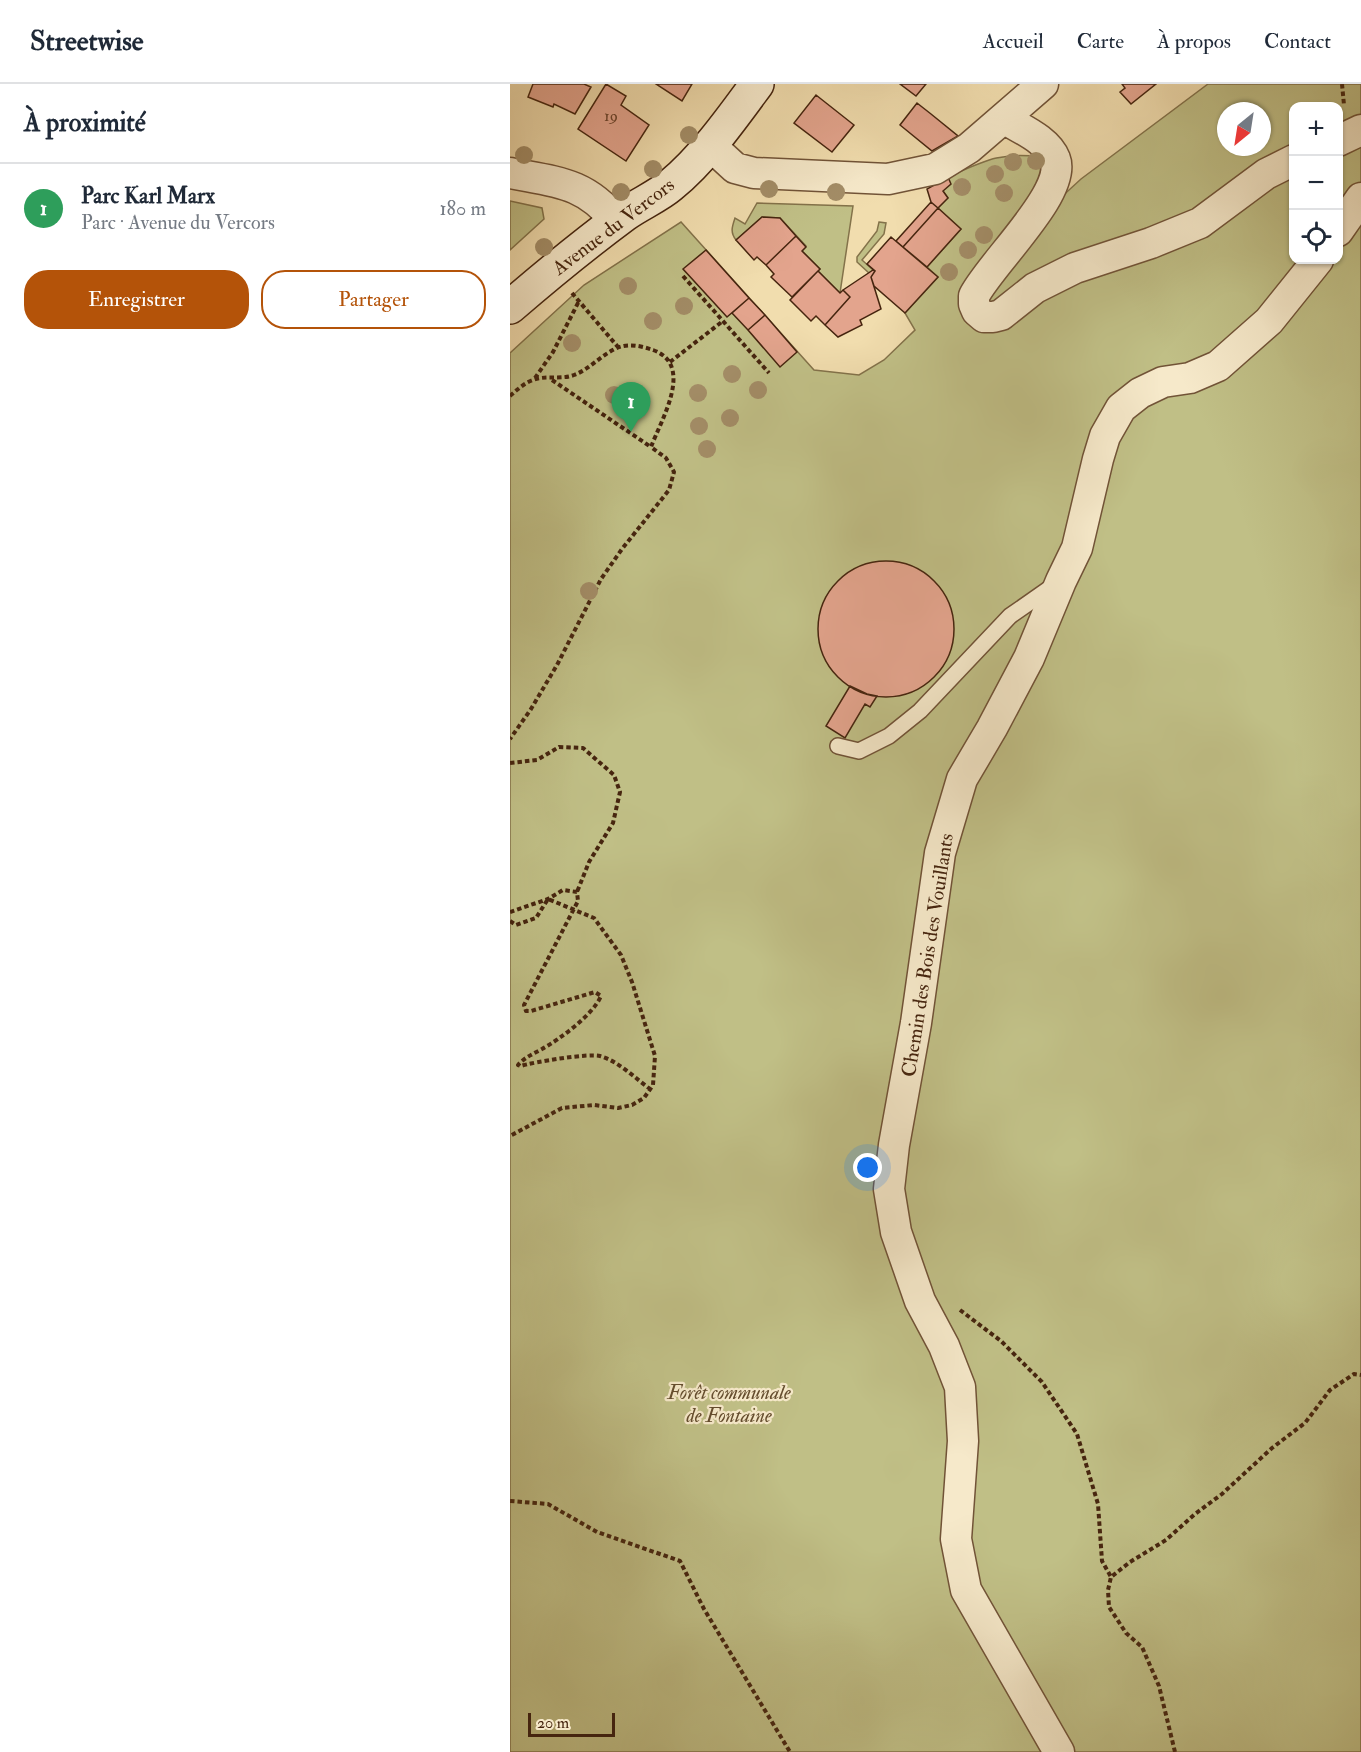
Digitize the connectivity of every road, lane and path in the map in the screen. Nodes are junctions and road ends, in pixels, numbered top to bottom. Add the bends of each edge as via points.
1 (757, 84) edge
2 (1043, 84) edge
3 (1005, 119) junction
4 (1361, 130) edge
5 (1343, 139) edge
6 (710, 145) junction
7 (1289, 162) edge
8 (510, 173) edge
9 (1361, 198) edge
10 (616, 221) junction
11 (1343, 224) edge
12 (1315, 264) edge
13 (683, 276) dead end
14 (569, 289) dead end
15 (579, 301) junction
16 (510, 307) edge
17 (723, 321) junction
18 (618, 347) junction
19 (670, 362) junction
20 (769, 373) dead end
21 (535, 379) junction
22 (551, 379) junction
23 (510, 396) edge
24 (651, 447) junction
25 (1061, 581) junction
26 (510, 739) edge
27 (838, 746) dead end
28 (510, 763) edge
29 (577, 892) junction
30 (548, 899) junction
31 (574, 910) junction
32 (510, 912) edge
33 (510, 921) edge
34 (651, 1089) junction
35 (510, 1136) edge
36 (914, 1282) junction
37 (1361, 1375) edge
38 (510, 1501) edge
39 (1111, 1576) junction
40 (790, 1752) edge
41 (1059, 1752) edge
42 (1175, 1752) edge

1 - 6 street, Avenue du Vercors
2 - 3 street
3 - 6 street via 935,169 888,179 754,173 735,168
3 - 7 street via 1047,147 1056,160 1056,175 1040,207 974,296 977,311 984,316 1001,315 1035,288 1075,268 1200,223 1266,174
4 - 5 street
6 - 10 street, Avenue du Vercors via 670,186
8 - 10 street via 566,183 604,205
9 - 11 street
10 - 16 street, Avenue du Vercors
12 - 25 street, Chemin des Bois des Vouillants via 1269,321 1218,366 1190,378 1163,382 1121,408 1105,436 1077,548
13 - 17 path
14 - 15 path
15 - 18 path
15 - 21 path
17 - 19 path
17 - 20 path
18 - 19 path via 639,345 660,352
18 - 22 path via 586,370
19 - 24 path via 674,374 672,394
21 - 22 path
21 - 23 path
22 - 24 path
24 - 26 path via 666,458 674,472 669,490 602,579 557,665
25 - 27 lane via 1010,616 920,711 889,736 859,751
25 - 36 street, Chemin des Bois des Vouillants via 1029,658 962,778 940,854 889,1189 896,1232
28 - 29 path via 537,760 559,747 584,748 614,775 620,792 613,823 589,862
29 - 30 path via 563,890
29 - 31 path
30 - 31 path
30 - 32 path
30 - 33 path via 536,918 516,925
31 - 34 path via 594,918 621,955 655,1056
31 - 34 path via 524,1005 526,1011 531,1011 595,992 601,996 598,1004 559,1039 518,1065 598,1055
34 - 35 path via 632,1105 618,1108 562,1108
36 - 39 path via 952,1304 1001,1341 1042,1382 1077,1434 1098,1504 1102,1561
36 - 41 street, Chemin des Bois des Vouillants via 960,1387 963,1441 956,1539 966,1590
37 - 39 path via 1354,1374 1330,1390 1305,1423 1222,1494 1166,1540
38 - 40 path via 548,1504 597,1532 680,1561 704,1609
39 - 42 path via 1107,1590 1109,1607 1142,1647 1159,1686

